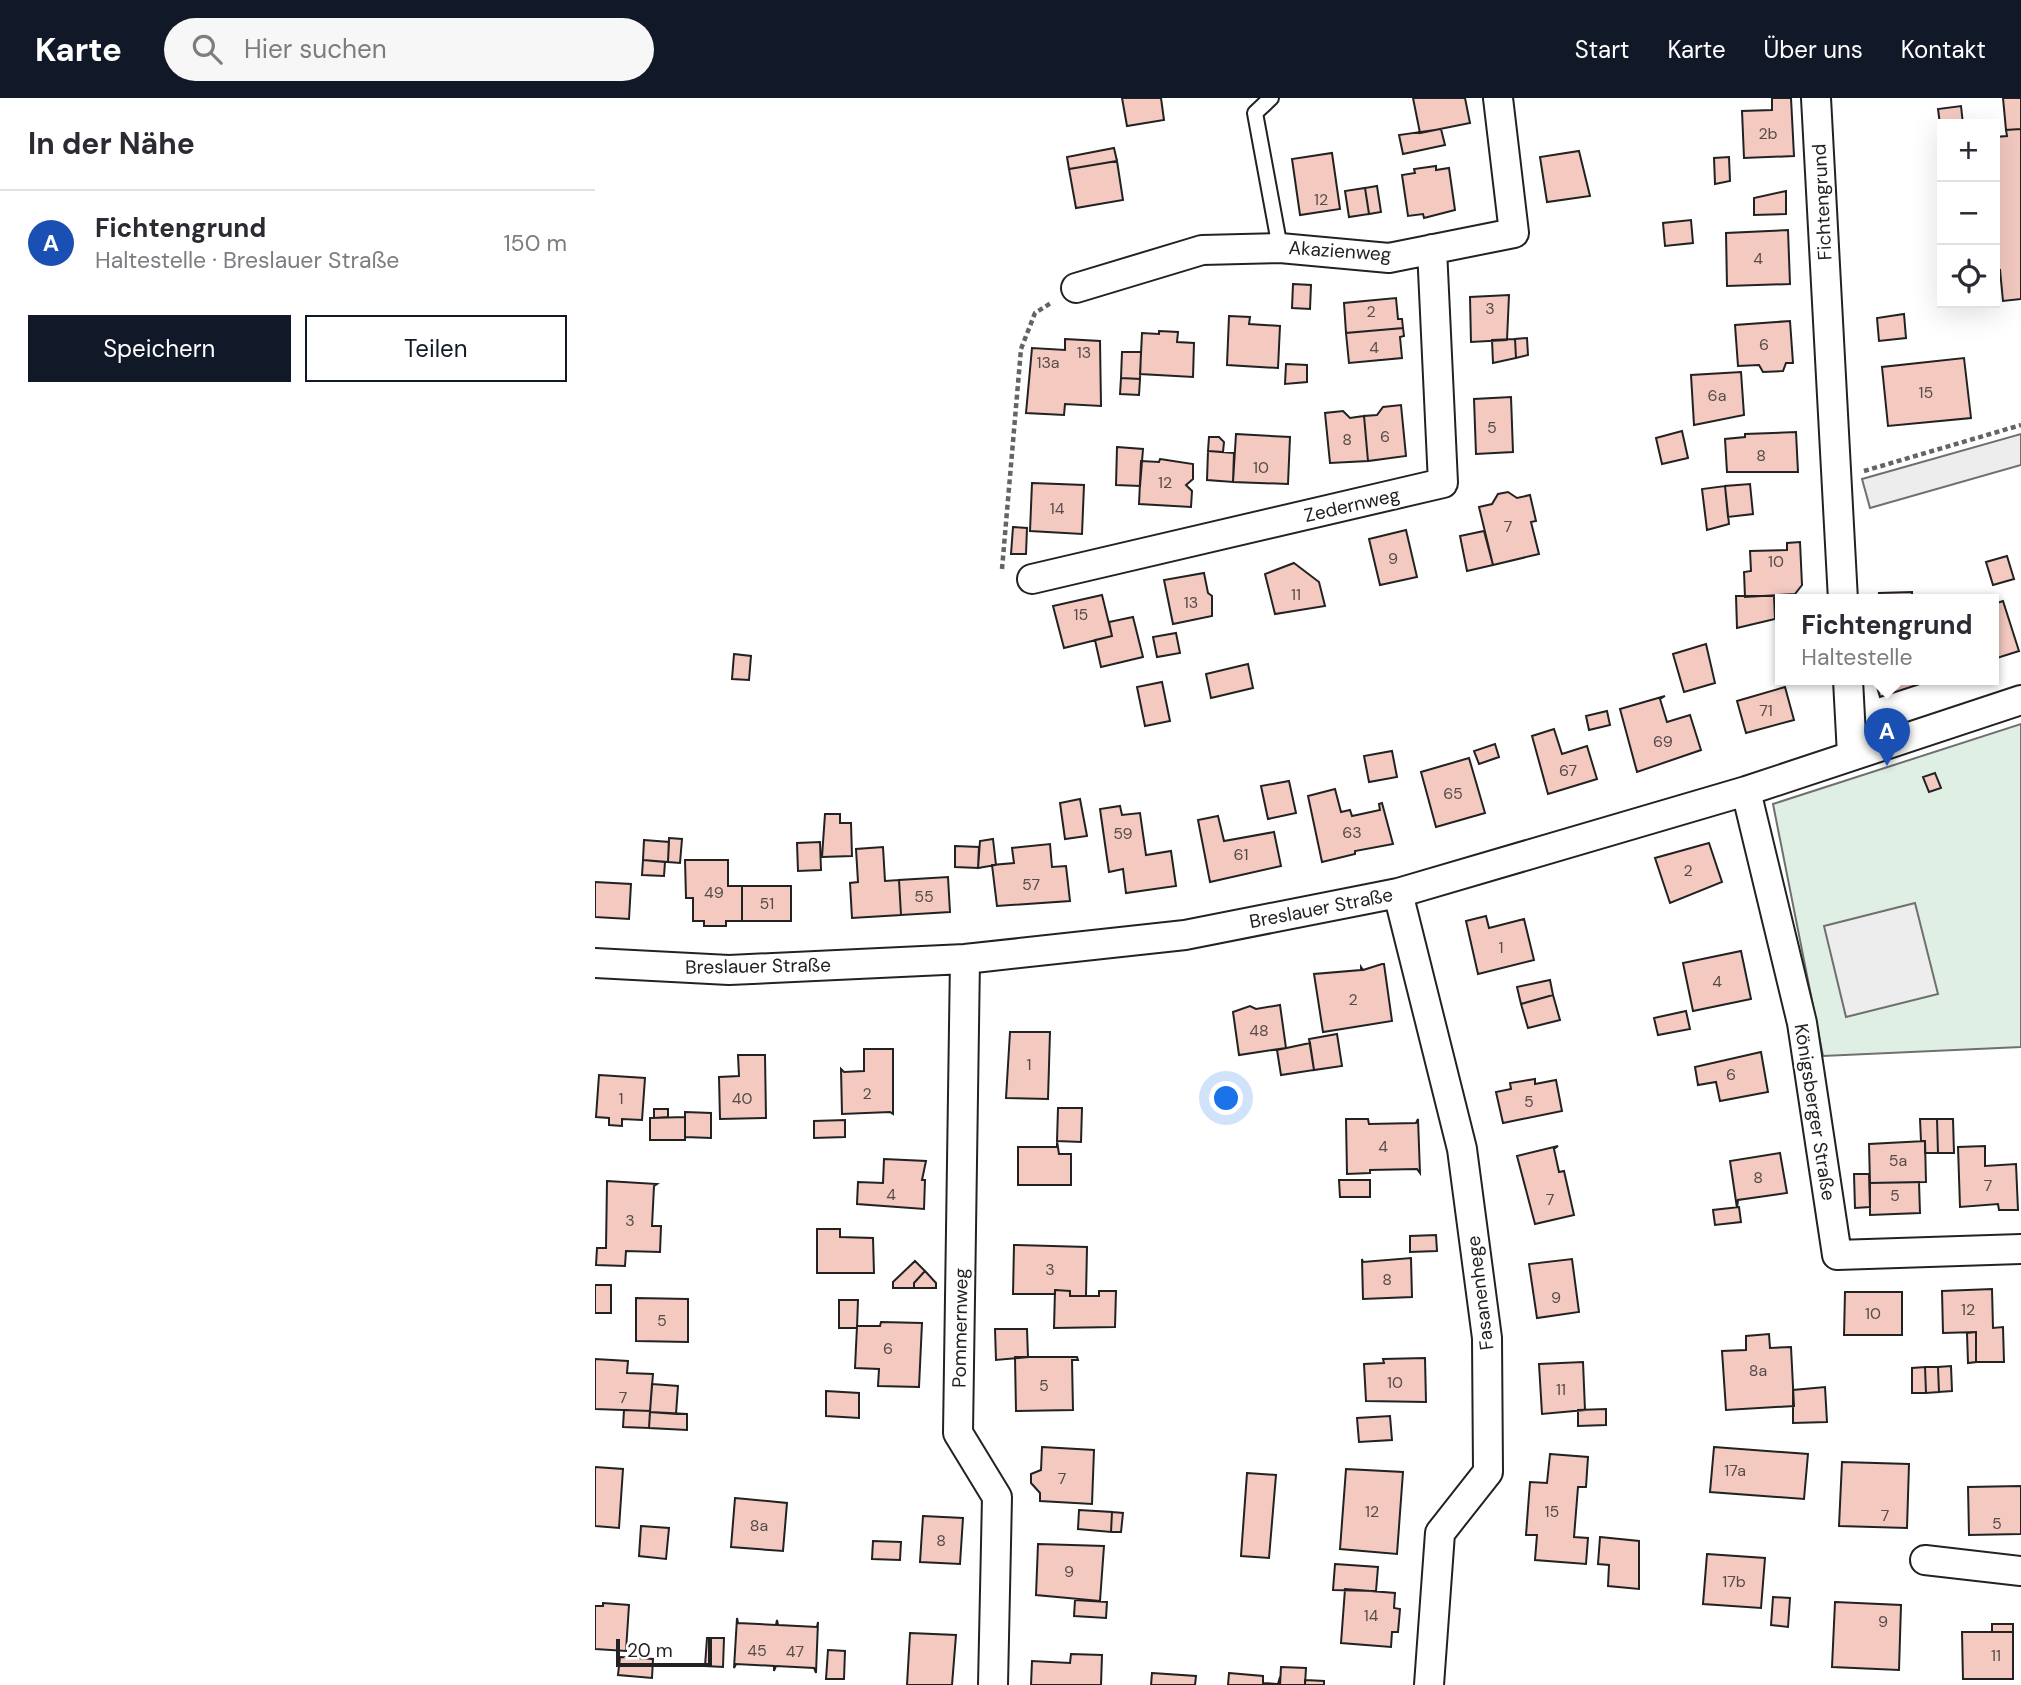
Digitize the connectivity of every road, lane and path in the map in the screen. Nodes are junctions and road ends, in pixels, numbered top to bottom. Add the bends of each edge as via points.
1 (1271, 98) edge
2 (1497, 98) edge
3 (1816, 98) edge
4 (1280, 248) junction
5 (1432, 249) junction
6 (1076, 288) joint
7 (2021, 425) edge
8 (1836, 479) junction
9 (1032, 579) joint
10 (1843, 594) edge
11 (1848, 685) edge
12 (2021, 701) edge
13 (1852, 755) junction
14 (1746, 791) junction
15 (1398, 893) junction
16 (965, 959) junction
17 (595, 962) edge
18 (2021, 1249) edge
19 (1925, 1560) dead end
20 (2021, 1571) edge
21 (993, 1685) edge
22 (1429, 1685) edge

1 - 4 lane via 1255,113
2 - 5 street, Akazienweg via 1514,233
3 - 8 street, Fichtengrund
4 - 5 street, Akazienweg via 1389,258
4 - 6 street, Akazienweg via 1202,250
5 - 9 street, Zedernweg via 1443,483
6 - 9 path via 1035,313 1021,349 1002,570
7 - 8 path
8 - 10 street, Fichtengrund
11 - 13 street
12 - 13 street, Breslauer Straße
13 - 14 street, Breslauer Straße
14 - 15 street, Breslauer Straße
14 - 18 street, Königsberger Straße via 1802,1023 1837,1255
15 - 16 street, Breslauer Straße via 1185,935
15 - 22 street, Fasanenhege via 1462,1149 1487,1338 1488,1472 1440,1533
16 - 17 street, Breslauer Straße via 729,970
16 - 21 street, Pommernweg via 958,1433 997,1497
19 - 20 street

